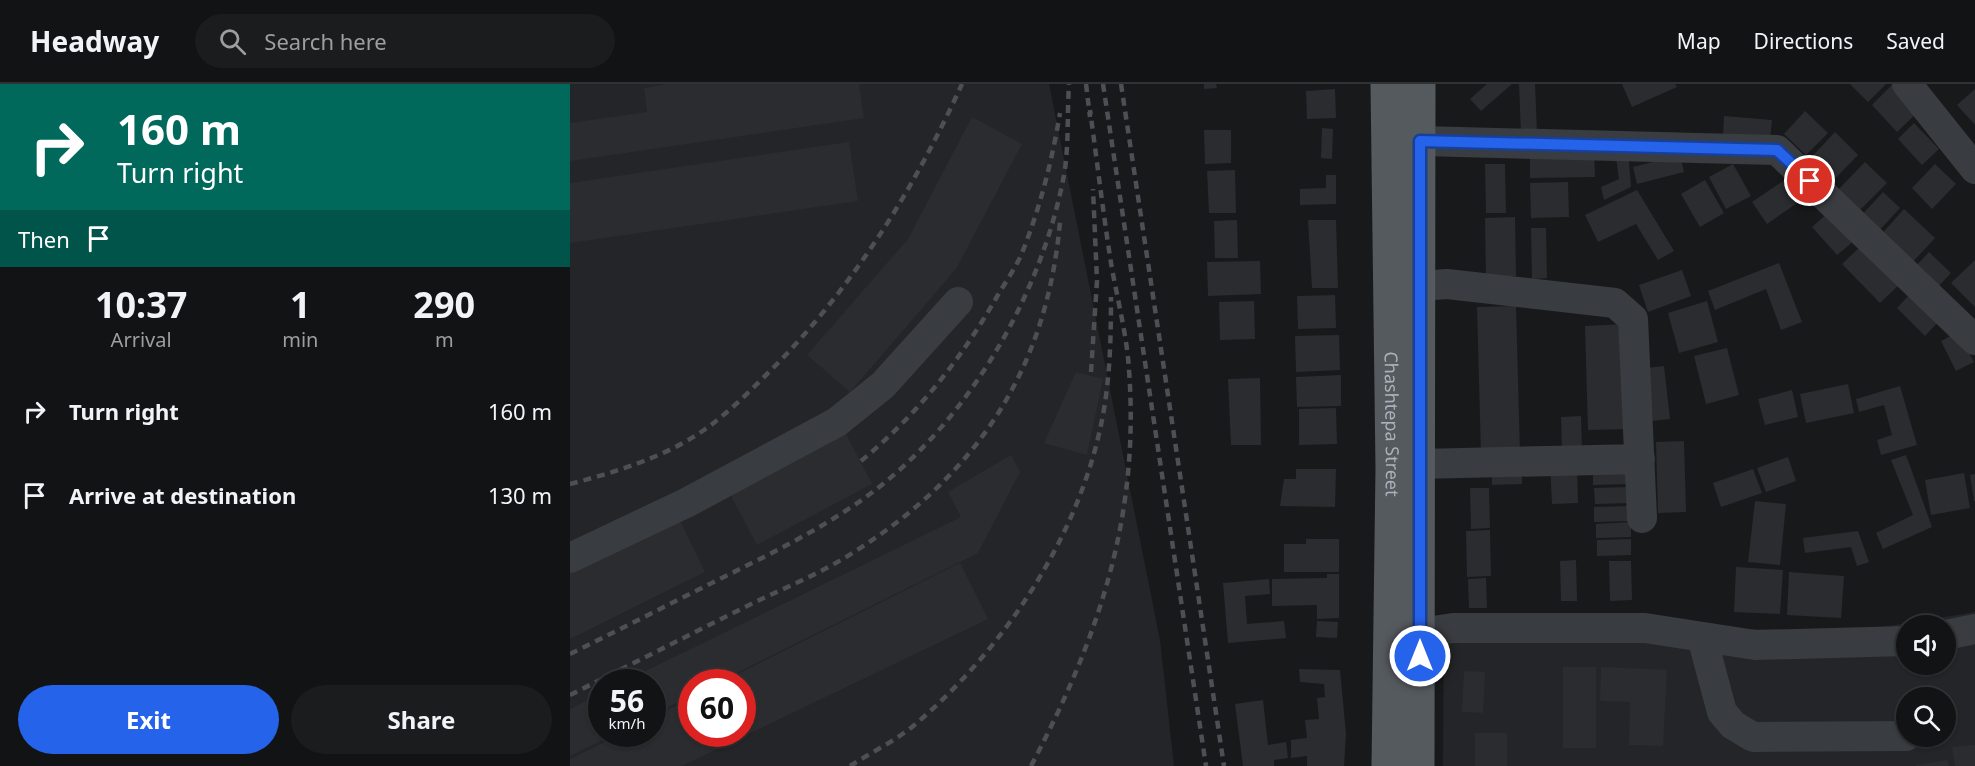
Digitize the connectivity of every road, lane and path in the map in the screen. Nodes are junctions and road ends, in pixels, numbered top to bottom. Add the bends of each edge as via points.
1 (1387, 84) edge
2 (1907, 84) edge
3 (1424, 90) edge
4 (1420, 141) junction
5 (1975, 169) edge
6 (1420, 286) junction
7 (958, 302) dead end
8 (1975, 340) edge
9 (1640, 459) junction
10 (1419, 464) junction
11 (1642, 518) dead end
12 (570, 558) edge
13 (1975, 629) edge
14 (1420, 633) junction
15 (1956, 633) edge
16 (1702, 637) junction
17 (1896, 641) edge
18 (1896, 735) edge
19 (1388, 766) edge
20 (1418, 766) edge

1 - 19 main road, Chashtepa Street via 1392,468
2 - 5 street
3 - 4 main road, Chashtepa Street
4 - 6 main road, Chashtepa Street
4 - 8 street via 1777,150
6 - 9 street via 1447,284 1615,303 1633,319
6 - 10 main road, Chashtepa Street
7 - 12 street via 883,385 837,422 686,503
9 - 10 street
9 - 11 street
10 - 14 main road, Chashtepa Street
13 - 15 street
14 - 16 street via 1454,628 1645,628
14 - 20 main road, Chashtepa Street
16 - 17 street via 1755,645
16 - 18 street via 1722,712 1752,737

